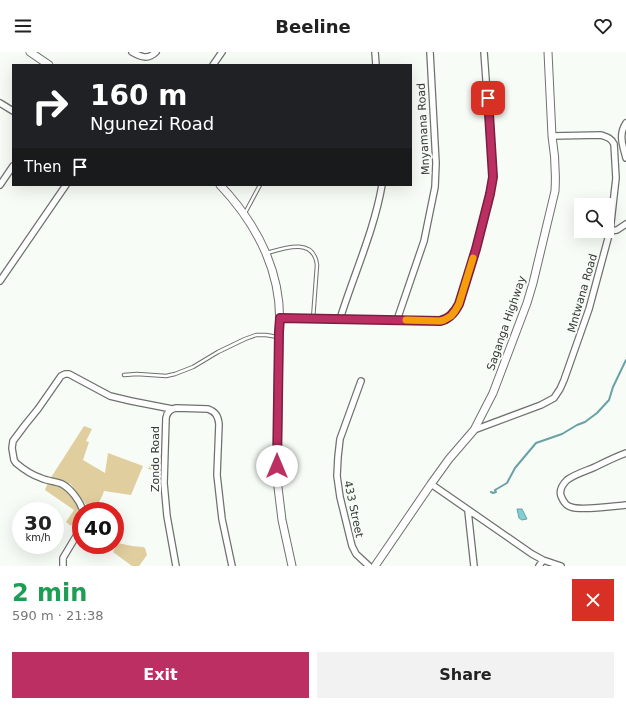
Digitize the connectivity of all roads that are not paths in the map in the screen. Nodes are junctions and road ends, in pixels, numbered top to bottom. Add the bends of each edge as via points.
1 (30, 52) edge
2 (132, 52) edge
3 (156, 52) edge
4 (222, 52) edge
5 (375, 52) edge
6 (430, 52) edge
7 (484, 52) edge
8 (548, 52) edge
9 (48, 64) edge
10 (215, 64) edge
11 (376, 64) edge
12 (0, 103) edge
13 (12, 110) edge
14 (626, 123) edge
15 (552, 136) junction
16 (626, 158) edge
17 (616, 162) junction
18 (12, 167) edge
19 (0, 185) edge
20 (65, 186) edge
21 (221, 186) edge
22 (259, 186) edge
23 (382, 186) edge
24 (614, 198) edge
25 (244, 214) junction
26 (626, 224) edge
27 (614, 230) edge
28 (608, 238) edge
29 (266, 253) junction
30 (0, 281) edge
31 (280, 318) junction
32 (313, 319) junction
33 (340, 319) junction
34 (397, 320) junction
35 (279, 337) junction
36 (124, 375) dead end
37 (361, 381) dead end
38 (172, 409) junction
39 (474, 430) junction
40 (626, 453) edge
41 (430, 484) junction
42 (79, 502) edge
43 (626, 505) edge
44 (468, 511) junction
45 (72, 543) edge
46 (543, 560) junction
47 (63, 566) edge
48 (176, 566) edge
49 (232, 566) edge
50 (292, 566) edge
51 (369, 566) edge
52 (375, 566) edge
53 (474, 566) edge
54 (539, 566) edge
55 (561, 566) edge

1 - 9 street
2 - 3 street via 144,58
4 - 10 street
5 - 11 street
6 - 34 street, Mnyamana Road via 436,155 435,187 424,241
7 - 34 street via 493,177 476,249 459,304 451,316 444,320
8 - 15 street, Saganga Highway
12 - 13 street
14 - 16 street via 621,135
15 - 17 street, Mntwana Road via 608,137 614,144
15 - 39 street, Saganga Highway via 555,191 533,283 493,393
16 - 17 street
17 - 24 street, Mntwana Road
18 - 19 street
20 - 30 street
21 - 25 street
22 - 25 lane
23 - 33 street via 368,237
25 - 29 street
26 - 27 street
28 - 39 street, Mntwana Road via 589,310 564,380 554,398
29 - 31 street via 276,282
29 - 32 lane via 300,246 313,254 317,265
31 - 32 street
31 - 35 street
32 - 33 street
33 - 34 street
35 - 36 lane via 256,335 218,352 193,367 166,376
35 - 50 street via 277,479 282,520
37 - 51 street, 433 Street via 340,439 338,476 340,497 352,546 356,554
38 - 42 street via 110,396 69,374 61,376 13,441 12,448 16,463 40,478 62,484
38 - 48 street, Zondo Road via 166,418 164,483
38 - 49 street via 208,409 219,417 217,475 222,519
39 - 41 street, Saganga Highway
40 - 43 street via 577,474 561,488 560,494 565,504 579,509
41 - 44 street
41 - 52 street, Saganga Highway
44 - 46 street
44 - 53 street
45 - 47 street via 63,558
46 - 54 street
46 - 55 street

